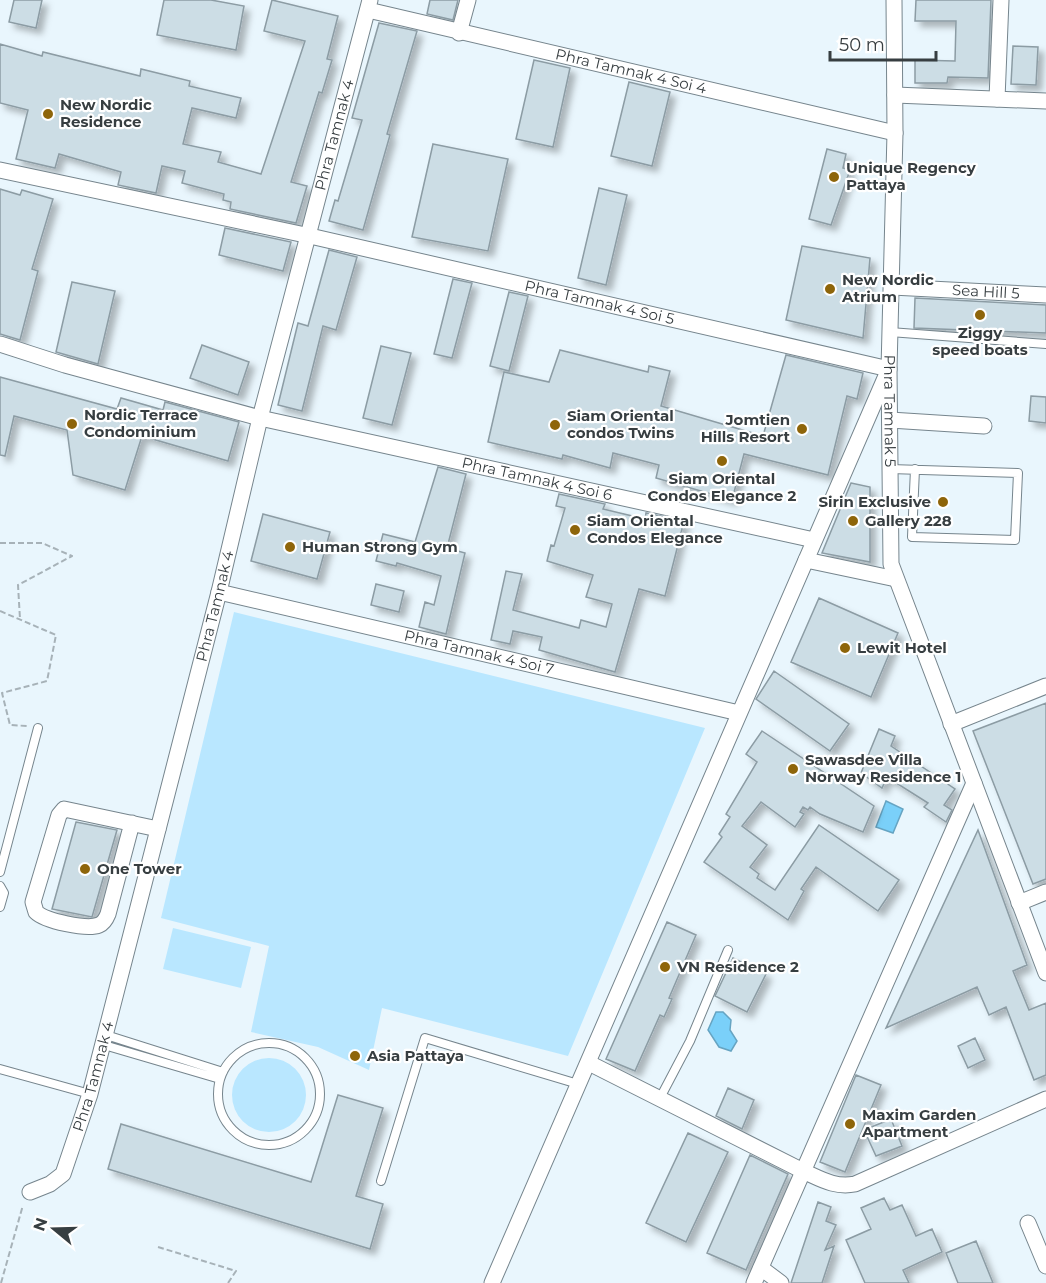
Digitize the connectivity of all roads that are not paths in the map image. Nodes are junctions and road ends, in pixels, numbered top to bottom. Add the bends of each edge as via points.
1 (468, 0) edge
2 (894, 0) edge
3 (1001, 0) edge
4 (369, 5) edge
5 (459, 33) junction
6 (895, 95) junction
7 (997, 99) junction
8 (1046, 101) edge
9 (895, 133) junction
10 (0, 170) edge
11 (310, 236) junction
12 (892, 287) junction
13 (1046, 295) edge
14 (890, 332) junction
15 (0, 344) edge
16 (1046, 344) edge
17 (889, 369) junction
18 (260, 418) junction
19 (890, 420) junction
20 (984, 426) dead end
21 (890, 469) junction
22 (915, 469) junction
23 (814, 540) junction
24 (806, 560) junction
25 (896, 579) junction
26 (219, 592) junction
27 (1046, 686) edge
28 (739, 713) junction
29 (951, 724) junction
30 (38, 728) road end
31 (974, 783) junction
32 (132, 823) junction
33 (158, 829) junction
34 (0, 872) edge
35 (0, 886) edge
36 (1046, 892) edge
37 (1019, 903) junction
38 (0, 907) edge
39 (728, 950) dead end
40 (1046, 974) edge
41 (105, 1040) junction
42 (589, 1063) junction
43 (0, 1069) edge
44 (221, 1075) junction
45 (580, 1085) junction
46 (90, 1094) junction
47 (1046, 1099) edge
48 (660, 1100) junction
49 (803, 1171) junction
50 (381, 1181) dead end
51 (30, 1191) road end
52 (1028, 1224) dead end
53 (1046, 1266) edge
54 (761, 1268) junction
55 (492, 1283) edge
56 (754, 1283) edge
57 (781, 1283) edge

1 - 5 street
2 - 6 street, Phra Tamnak 5
3 - 7 street
4 - 5 street, Phra Tamnak 4 Soi 4
4 - 11 street, Phra Tamnak 4
5 - 9 street, Phra Tamnak 4 Soi 4
6 - 7 street
6 - 9 street, Phra Tamnak 5
7 - 8 street
9 - 12 street, Phra Tamnak 5
10 - 11 street, Phra Tamnak 4 Soi 5
11 - 17 street, Phra Tamnak 4 Soi 5
11 - 18 street, Phra Tamnak 4
12 - 13 street, Sea Hill 5
12 - 14 street, Phra Tamnak 5
14 - 16 lane
14 - 17 street, Phra Tamnak 5
15 - 18 street, Phra Tamnak 4 Soi 6
17 - 19 street, Phra Tamnak 5
17 - 23 street
18 - 23 street, Phra Tamnak 4 Soi 6
18 - 26 street, Phra Tamnak 4
19 - 20 street
19 - 21 street, Phra Tamnak 5
21 - 22 lane
21 - 25 street, Phra Tamnak 5 via 891,564
22 - 22 lane via 1018,473 1016,540 912,537
23 - 24 street
24 - 25 street
24 - 28 street
25 - 29 street, Phra Tamnak 5
26 - 28 street, Phra Tamnak 4 Soi 7
26 - 33 street, Phra Tamnak 4
27 - 29 street
28 - 42 street
29 - 31 street, Phra Tamnak 5
30 - 34 lane
31 - 37 street, Phra Tamnak 5
31 - 49 street
32 - 32 street via 108,914 102,923 82,926 45,918 36,912 33,902 61,812 72,809
32 - 33 street
33 - 41 street, Phra Tamnak 4
35 - 38 lane via 4,893
36 - 37 street
37 - 40 street, Phra Tamnak 5
39 - 48 lane
41 - 44 lane
41 - 46 street, Phra Tamnak 4
42 - 45 street
42 - 48 street
43 - 46 lane
44 - 44 lane via 239,1052 258,1043 293,1048 312,1065 320,1084 318,1110 305,1130 284,1144 266,1146 249,1142 224,1119 218,1101
45 - 50 lane via 425,1038
45 - 55 street
46 - 51 street, Phra Tamnak 4 via 63,1174
47 - 49 street via 855,1184 832,1184
48 - 49 street
49 - 54 street
52 - 53 street
54 - 56 street
54 - 57 street

